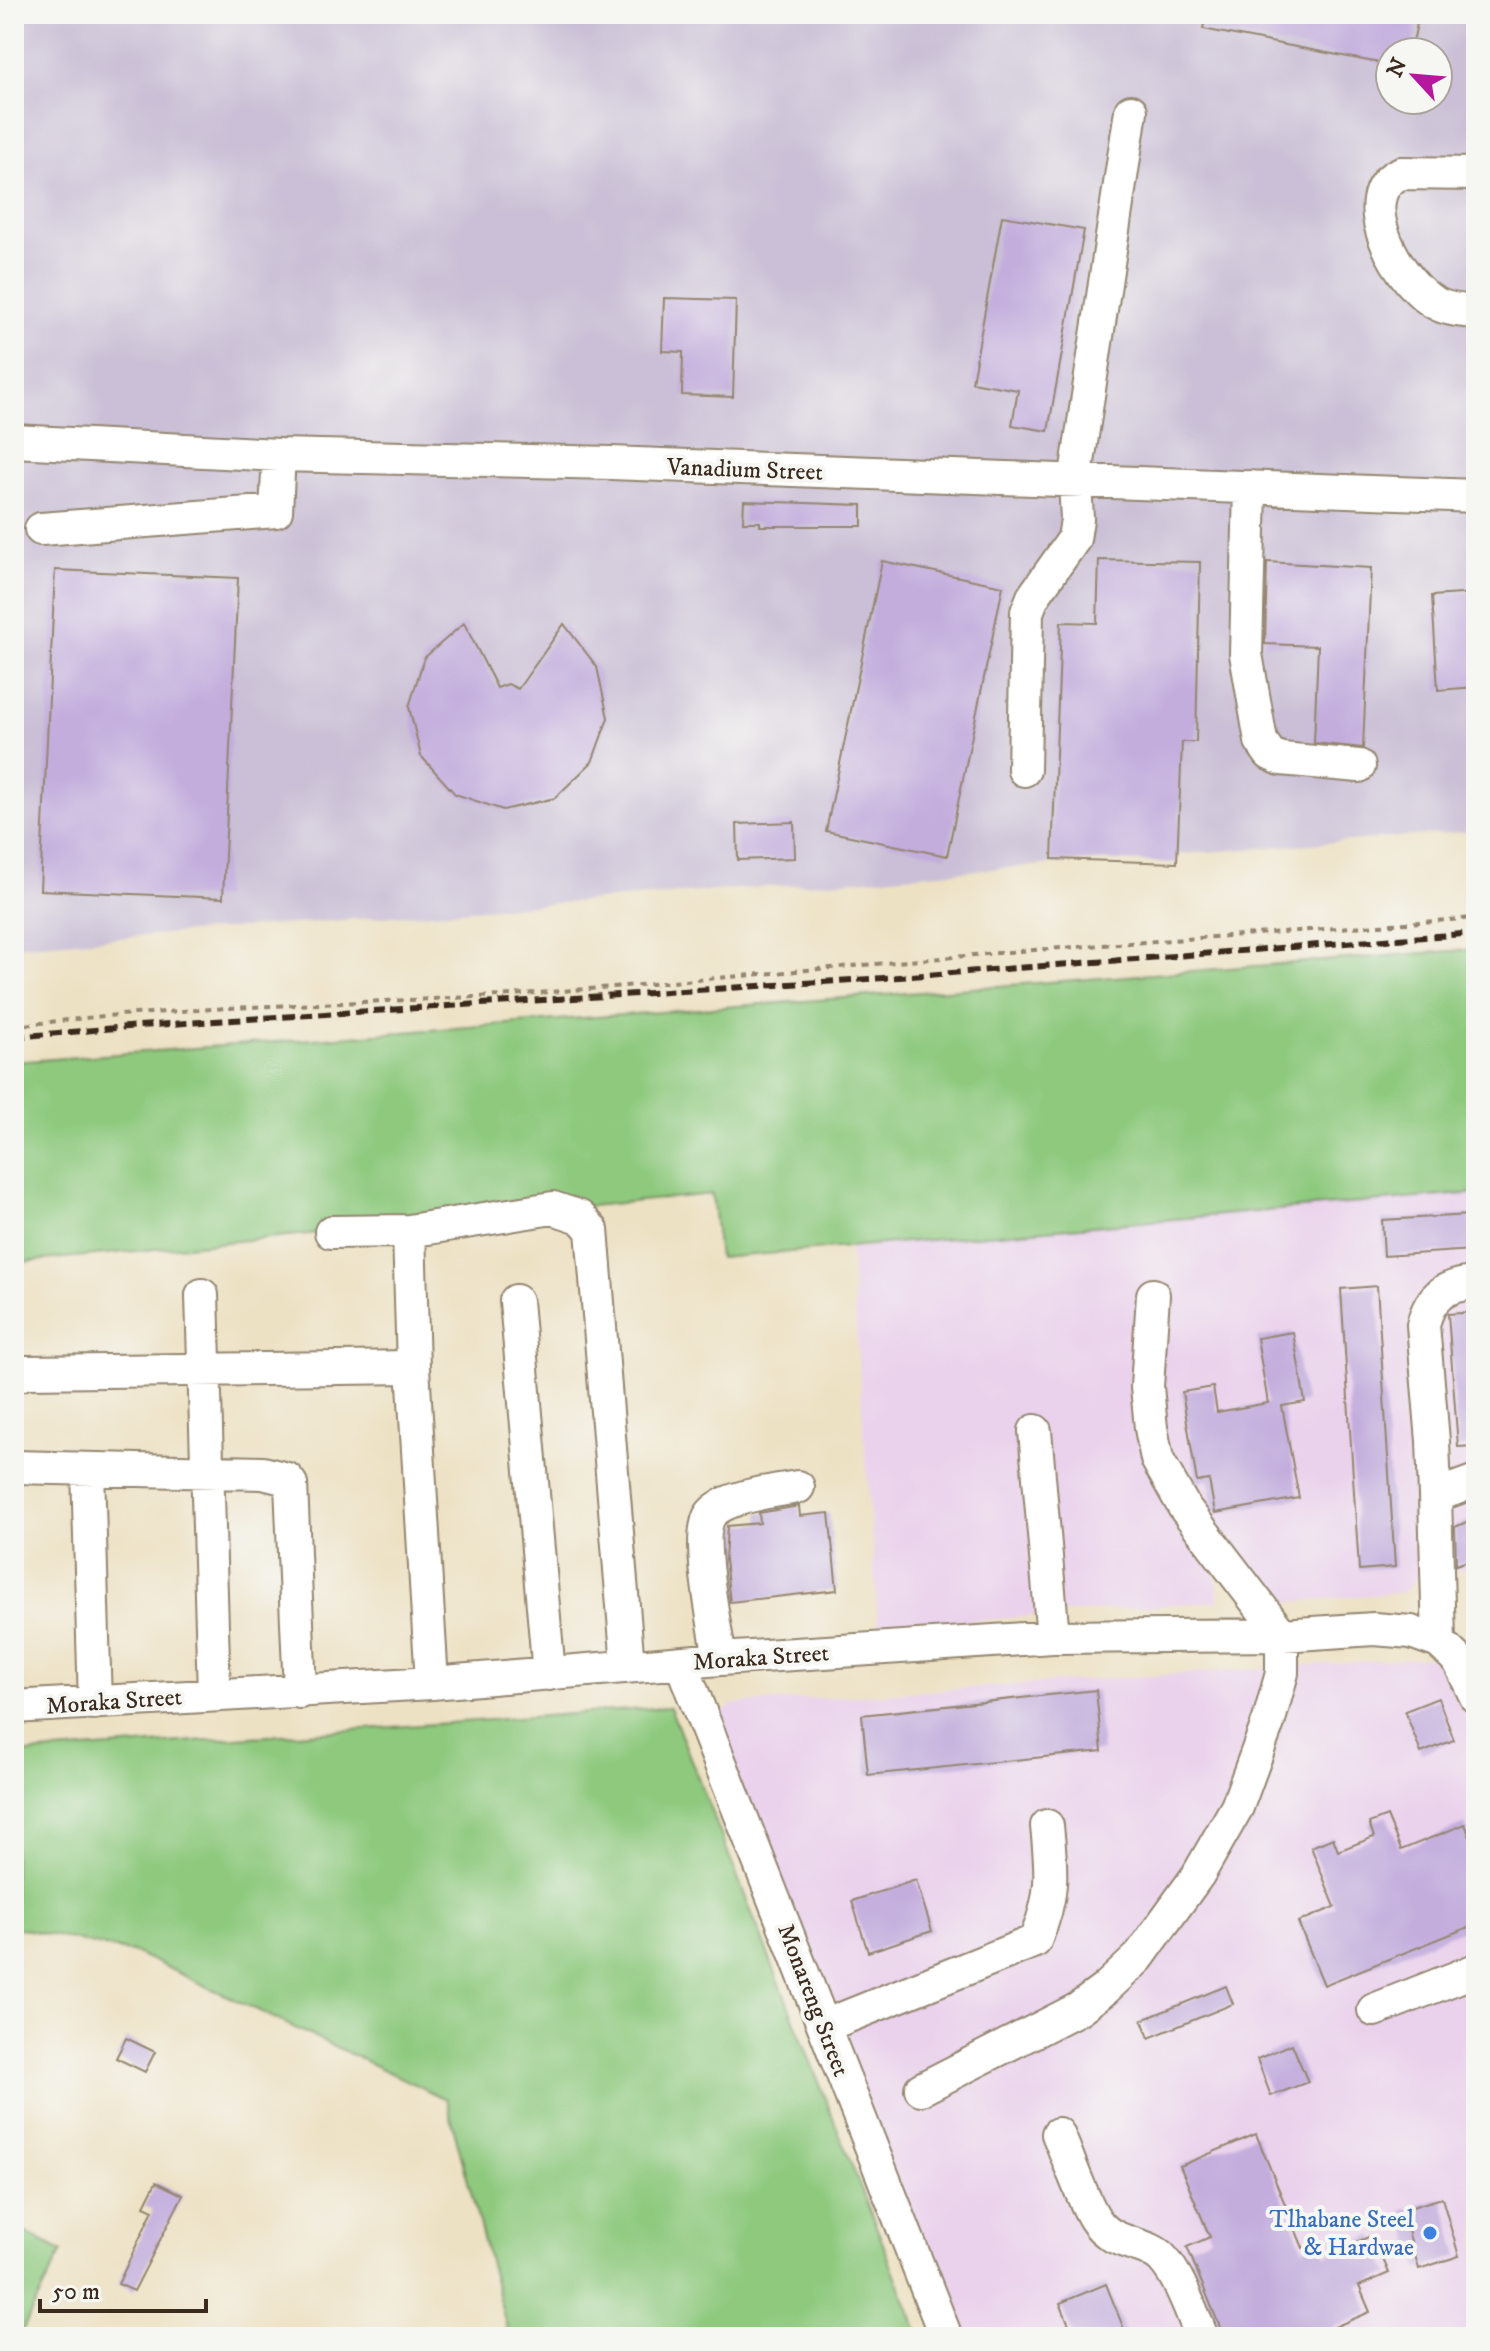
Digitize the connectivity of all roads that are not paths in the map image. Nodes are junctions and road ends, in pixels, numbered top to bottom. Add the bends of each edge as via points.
1 (1131, 111) dead end
2 (1476, 174) edge
3 (1476, 312) edge
4 (14, 441) edge
5 (279, 455) junction
6 (1075, 482) junction
7 (1250, 487) junction
8 (1476, 496) edge
9 (41, 529) dead end
10 (1359, 766) dead end
11 (1024, 770) dead end
12 (409, 1231) junction
13 (331, 1232) dead end
14 (1476, 1283) edge
15 (202, 1295) dead end
16 (1153, 1295) dead end
17 (516, 1301) dead end
18 (413, 1367) junction
19 (203, 1369) junction
20 (14, 1377) edge
21 (1035, 1431) dead end
22 (14, 1467) edge
23 (88, 1470) junction
24 (206, 1472) junction
25 (1476, 1481) edge
26 (798, 1487) dead end
27 (1435, 1496) junction
28 (1282, 1635) junction
29 (1053, 1637) junction
30 (1439, 1642) junction
31 (720, 1659) junction
32 (681, 1663) junction
33 (628, 1666) junction
34 (549, 1674) junction
35 (432, 1683) junction
36 (300, 1692) junction
37 (214, 1694) junction
38 (1476, 1697) edge
39 (95, 1703) junction
40 (14, 1707) edge
41 (1047, 1826) dead end
42 (1476, 1970) edge
43 (1374, 2010) dead end
44 (824, 2026) junction
45 (921, 2089) dead end
46 (1058, 2134) dead end
47 (946, 2337) edge
48 (1202, 2337) edge

1 - 6 street
2 - 3 street via 1401,173 1384,184 1378,203 1390,252 1409,281 1437,304
4 - 5 street, Vanadium Street
5 - 6 street, Vanadium Street
5 - 9 street via 276,511
6 - 7 street, Vanadium Street
6 - 11 street via 1074,539 1027,612
7 - 8 street, Vanadium Street
7 - 10 street via 1246,654 1261,741 1281,759
12 - 13 street
12 - 18 street
12 - 33 street via 553,1208 580,1217 592,1230
14 - 27 street via 1455,1284 1441,1293 1427,1309 1423,1325
15 - 19 street
16 - 28 street via 1147,1387 1157,1459 1184,1507
17 - 34 street
18 - 19 street
18 - 35 street
19 - 20 street via 27,1372
19 - 24 street
21 - 29 street
22 - 23 street
23 - 24 street
23 - 39 street
24 - 36 street via 275,1474 291,1484
24 - 37 street
25 - 27 street
26 - 31 street via 723,1504 705,1526
27 - 30 street
28 - 29 street, Moraka Street
28 - 30 street, Moraka Street via 1374,1629 1411,1632
28 - 45 street via 1282,1673 1237,1807 1198,1875 1138,1958 1078,2009
29 - 31 street, Moraka Street
30 - 38 street via 1459,1661
31 - 32 street, Moraka Street
32 - 33 street, Moraka Street
32 - 44 street, Monareng Street
33 - 34 street, Moraka Street
34 - 35 street, Moraka Street
35 - 36 street, Moraka Street
36 - 37 street, Moraka Street
37 - 39 street, Moraka Street
39 - 40 street, Moraka Street
41 - 44 street via 1053,1882 1035,1941
42 - 43 street
44 - 47 street, Monareng Street
46 - 48 street via 1095,2220 1110,2235 1163,2258

